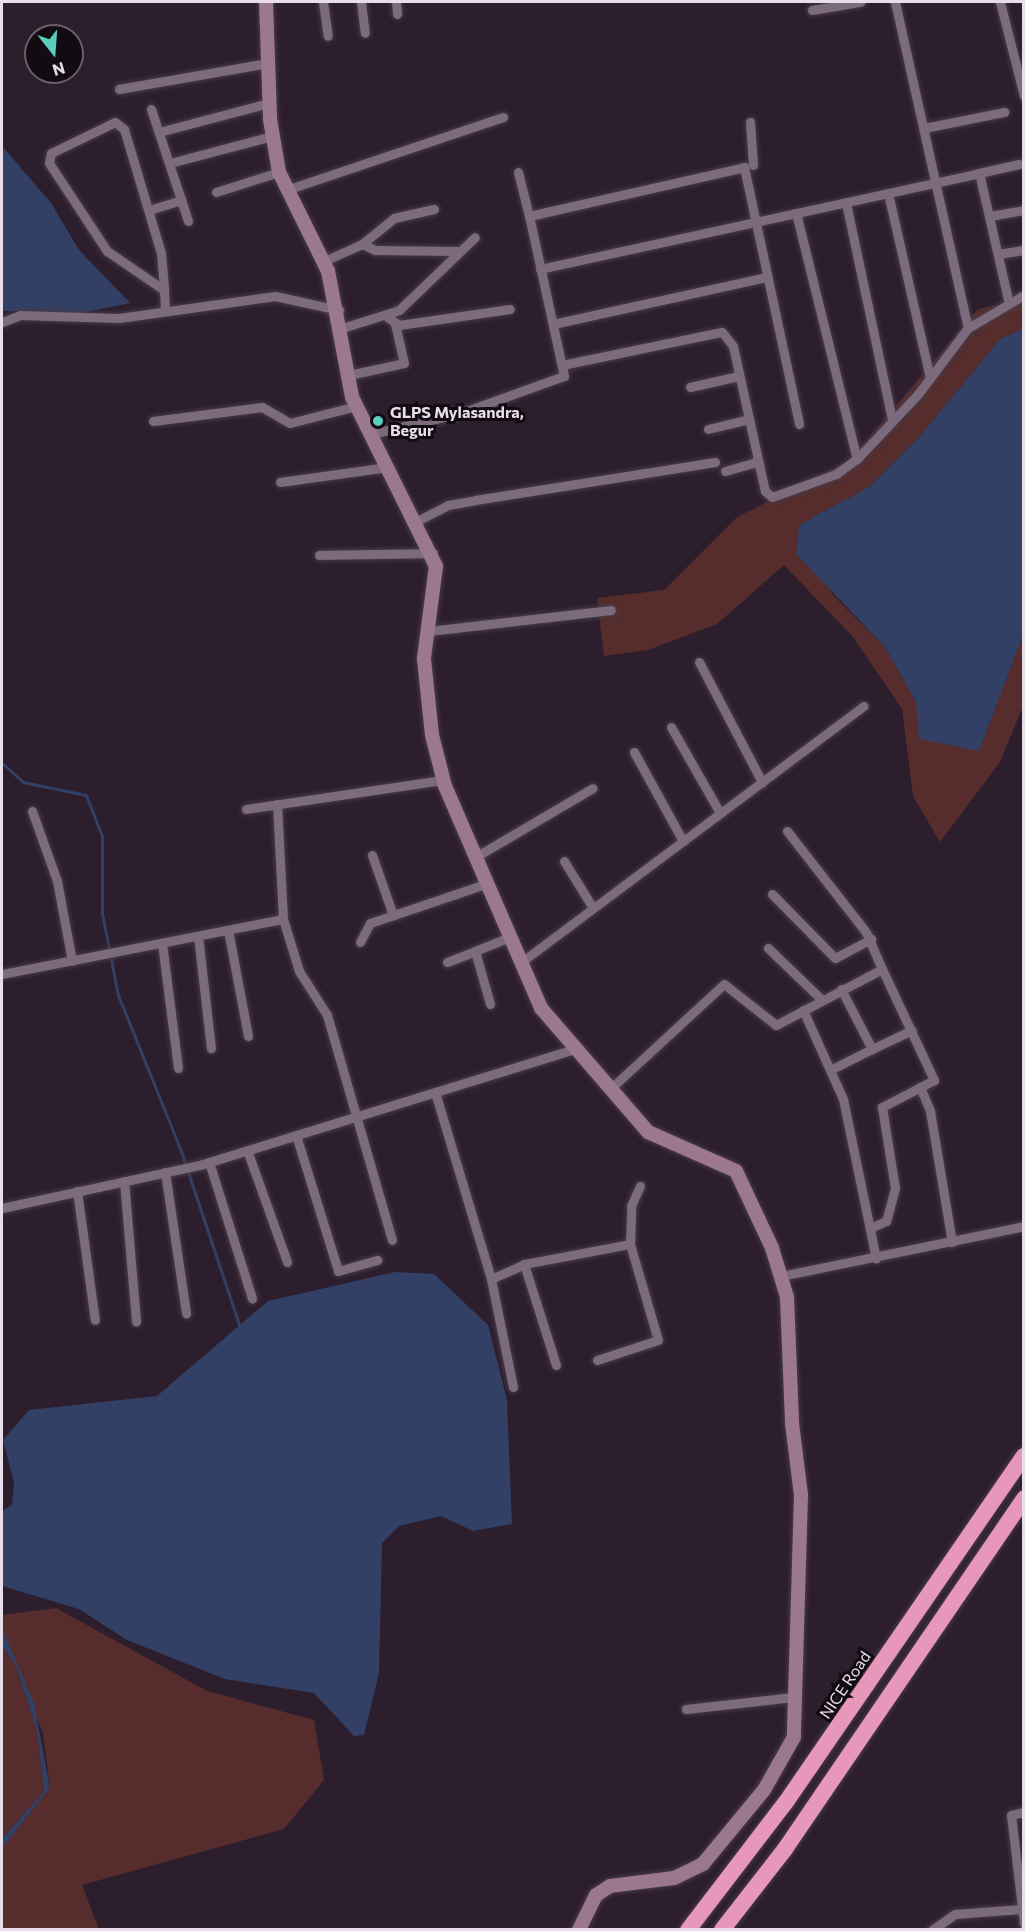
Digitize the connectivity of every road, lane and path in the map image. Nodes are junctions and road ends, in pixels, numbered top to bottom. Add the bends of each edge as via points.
1 (266, 2) edge
2 (323, 2) edge
3 (361, 2) edge
4 (396, 2) edge
5 (860, 2) edge
6 (895, 2) edge
7 (1000, 2) edge
8 (823, 5) edge
9 (812, 10) dead end
10 (397, 14) dead end
11 (365, 33) dead end
12 (328, 36) dead end
13 (268, 63) junction
14 (118, 89) dead end
15 (1023, 96) edge
16 (269, 103) junction
17 (151, 110) dead end
18 (1004, 112) dead end
19 (503, 117) dead end
20 (750, 122) dead end
21 (924, 128) junction
22 (159, 132) junction
23 (272, 136) junction
24 (170, 163) junction
25 (1019, 164) dead end
26 (753, 165) dead end
27 (279, 172) junction
28 (518, 172) dead end
29 (979, 173) junction
30 (936, 182) junction
31 (286, 190) junction
32 (216, 192) dead end
33 (888, 193) junction
34 (181, 200) junction
35 (846, 203) junction
36 (434, 209) dead end
37 (149, 210) junction
38 (1023, 210) edge
39 (796, 213) junction
40 (529, 216) junction
41 (990, 216) junction
42 (188, 221) dead end
43 (755, 223) junction
44 (475, 237) dead end
45 (362, 244) junction
46 (457, 250) junction
47 (1023, 250) edge
48 (998, 254) junction
49 (324, 261) junction
50 (540, 269) junction
51 (766, 277) junction
52 (164, 290) junction
53 (1023, 295) edge
54 (1008, 300) junction
55 (165, 308) junction
56 (510, 309) dead end
57 (339, 310) junction
58 (385, 315) junction
59 (2, 321) edge
60 (395, 324) junction
61 (553, 324) junction
62 (342, 328) junction
63 (968, 328) junction
64 (562, 365) junction
65 (348, 375) junction
66 (739, 376) junction
67 (930, 378) junction
68 (690, 387) dead end
69 (357, 406) junction
70 (749, 418) junction
71 (892, 419) junction
72 (153, 421) dead end
73 (799, 424) dead end
74 (708, 429) dead end
75 (371, 434) junction
76 (857, 459) junction
77 (759, 461) junction
78 (715, 462) dead end
79 (388, 467) junction
80 (725, 471) dead end
81 (280, 482) dead end
82 (417, 521) junction
83 (433, 553) junction
84 (319, 555) dead end
85 (611, 610) dead end
86 (429, 631) junction
87 (699, 662) dead end
88 (863, 706) dead end
89 (671, 728) dead end
90 (634, 752) dead end
91 (443, 780) junction
92 (762, 782) junction
93 (593, 788) dead end
94 (277, 804) junction
95 (246, 809) dead end
96 (32, 811) dead end
97 (720, 813) junction
98 (787, 831) dead end
99 (683, 841) junction
100 (372, 855) dead end
101 (477, 856) junction
102 (564, 861) dead end
103 (488, 882) junction
104 (772, 894) dead end
105 (593, 908) junction
106 (393, 915) junction
107 (283, 919) junction
108 (228, 930) junction
109 (198, 936) junction
110 (510, 937) junction
111 (871, 939) junction
112 (360, 942) dead end
113 (162, 943) junction
114 (768, 948) dead end
115 (475, 951) junction
116 (72, 961) junction
117 (447, 962) dead end
118 (520, 963) junction
119 (882, 969) junction
120 (2, 974) edge
121 (840, 989) junction
122 (822, 1000) junction
123 (490, 1004) dead end
124 (803, 1010) junction
125 (912, 1030) junction
126 (248, 1036) dead end
127 (211, 1048) dead end
128 (575, 1049) junction
129 (872, 1049) junction
130 (178, 1068) dead end
131 (832, 1069) junction
132 (920, 1087) junction
133 (609, 1090) junction
134 (435, 1092) junction
135 (355, 1117) junction
136 (296, 1135) junction
137 (247, 1150) junction
138 (209, 1162) junction
139 (165, 1172) junction
140 (124, 1181) junction
141 (640, 1186) dead end
142 (77, 1191) junction
143 (2, 1208) edge
144 (1023, 1226) edge
145 (870, 1228) junction
146 (392, 1240) dead end
147 (952, 1242) junction
148 (630, 1244) junction
149 (876, 1259) junction
150 (377, 1260) dead end
151 (287, 1263) dead end
152 (524, 1264) junction
153 (781, 1276) junction
154 (491, 1279) junction
155 (252, 1298) dead end
156 (186, 1313) dead end
157 (95, 1320) dead end
158 (136, 1321) dead end
159 (597, 1360) dead end
160 (556, 1365) dead end
161 (513, 1387) dead end
162 (1023, 1456) edge
163 (1023, 1498) edge
164 (793, 1697) junction
165 (686, 1709) dead end
166 (1023, 1812) edge
167 (1021, 1909) junction
168 (1023, 1924) edge
169 (579, 1929) edge
170 (688, 1929) edge
171 (722, 1929) edge
172 (932, 1929) edge

1 - 13 street
2 - 12 street
3 - 11 street
4 - 10 street
5 - 8 street
6 - 21 street
7 - 15 street
8 - 9 street
13 - 14 street
13 - 16 street
16 - 22 street
16 - 23 street
17 - 22 street
18 - 21 street
19 - 31 street
20 - 26 street
21 - 30 street
22 - 24 street
23 - 24 street
23 - 27 street
24 - 34 street
25 - 29 street
27 - 31 street
27 - 32 street
28 - 40 street
29 - 30 street
29 - 41 street
30 - 33 street
30 - 63 street
31 - 49 street
33 - 35 street
33 - 67 street
34 - 37 street
34 - 42 street
35 - 39 street
35 - 71 street
36 - 45 street via 394,218
37 - 52 street via 161,253
37 - 52 street via 120,123 49,157 107,251
38 - 41 street
39 - 43 street
39 - 76 street
40 - 43 street via 744,167
40 - 50 street
41 - 48 street
43 - 50 street
43 - 51 street
44 - 46 street
45 - 46 street via 375,250
45 - 49 street
46 - 58 street via 414,299
47 - 48 street
48 - 54 street
49 - 57 street
50 - 61 street
51 - 61 street
51 - 73 street
52 - 55 street
53 - 54 street
54 - 63 street
55 - 57 street via 275,296
55 - 59 street via 119,318 20,315
56 - 60 street
57 - 62 street
58 - 60 street
58 - 62 street
60 - 65 street via 404,363
61 - 64 street
62 - 65 street
63 - 67 street
64 - 66 street via 722,332 730,340
64 - 75 street via 564,376 556,383
65 - 69 street
66 - 68 street
66 - 70 street
67 - 71 street
69 - 72 street via 290,423 262,407
69 - 75 street
70 - 74 street
70 - 77 street
71 - 76 street
75 - 79 street
76 - 77 street via 836,474 771,497
77 - 80 street
78 - 82 street via 466,501
79 - 81 street
79 - 82 street
82 - 83 street
83 - 84 street
83 - 86 street via 435,592
85 - 86 street
86 - 91 street via 426,696
87 - 92 street
88 - 92 street
89 - 97 street
90 - 99 street
91 - 94 street
91 - 101 street
92 - 97 street
93 - 101 street
94 - 95 street
94 - 107 street
96 - 116 street via 57,881
97 - 99 street
98 - 111 street
99 - 105 street
100 - 106 street
101 - 103 street
102 - 105 street
103 - 106 street
103 - 110 street
104 - 111 street via 835,958
105 - 118 street
106 - 112 street via 370,923
107 - 108 street
107 - 135 street via 298,971 327,1015
108 - 109 street
108 - 126 street
109 - 113 street
109 - 127 street
110 - 115 street
110 - 118 street
111 - 119 street
113 - 116 street
113 - 130 street
114 - 122 street
115 - 117 street
115 - 123 street
116 - 120 street
118 - 128 street via 541,1008
119 - 121 street
119 - 125 street
121 - 122 street
121 - 129 street
122 - 124 street
124 - 131 street
124 - 133 street via 776,1026 724,984
125 - 129 street
125 - 132 street via 934,1080
128 - 133 street
128 - 134 street
129 - 131 street
131 - 145 street
132 - 145 street via 882,1107 895,1188 886,1221
132 - 147 street via 930,1111
133 - 153 street via 663,1143 736,1171
134 - 135 street
134 - 154 street
135 - 136 street
135 - 146 street
136 - 137 street
136 - 150 street via 338,1270
137 - 138 street
137 - 151 street
138 - 139 street
138 - 155 street
139 - 140 street
139 - 156 street
140 - 142 street
140 - 158 street
141 - 148 street via 631,1206
142 - 143 street
142 - 157 street
144 - 147 street
145 - 149 street
147 - 149 street
148 - 152 street
148 - 159 street via 658,1325 658,1340
149 - 153 street
152 - 154 street
152 - 160 street
153 - 164 street via 791,1326 792,1423 801,1495
154 - 161 street
162 - 170 highway, NICE Road via 786,1802
163 - 171 highway via 791,1840
164 - 165 street
164 - 169 street via 794,1737 764,1790 704,1864 674,1878 610,1886 596,1895
166 - 167 street via 1011,1815
167 - 168 street
167 - 172 street via 955,1914

